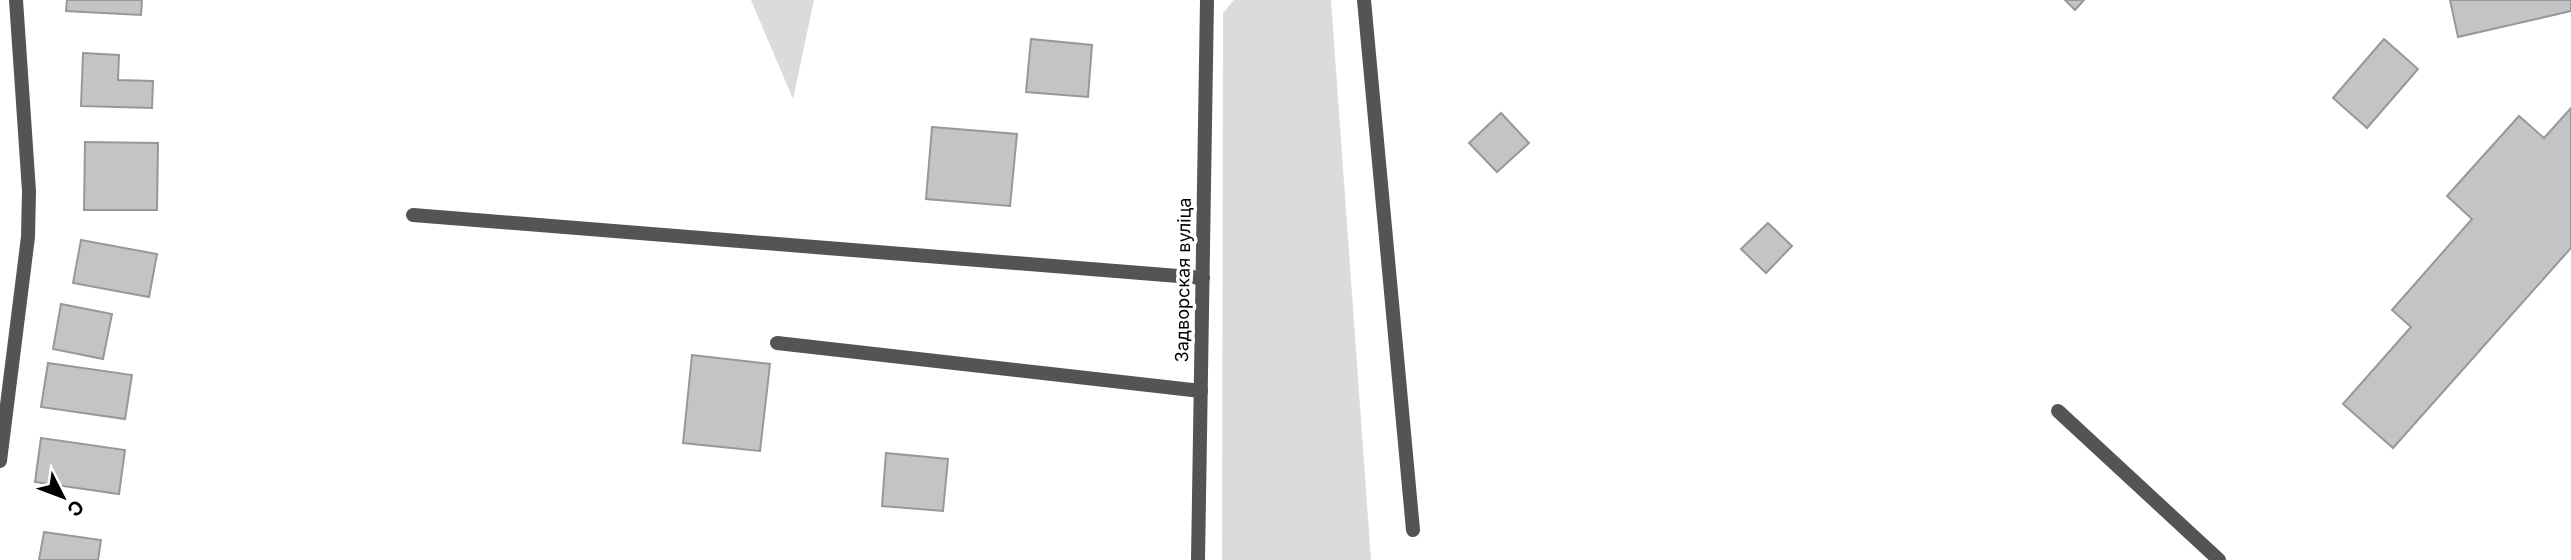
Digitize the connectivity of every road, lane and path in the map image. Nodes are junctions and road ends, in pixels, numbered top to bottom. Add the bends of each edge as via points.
1 (16, 0) edge
2 (1207, 0) edge
3 (1364, 0) edge
4 (413, 215) dead end
5 (1203, 278) junction
6 (777, 343) dead end
7 (1201, 391) junction
8 (2058, 411) dead end
9 (0, 461) edge
10 (1413, 530) dead end
11 (1198, 560) edge
12 (2219, 560) edge

1 - 9 street via 28,237
2 - 5 street, Задворская вуліца
3 - 10 street
4 - 5 street
5 - 7 street, Задворская вуліца
6 - 7 street
7 - 11 street, Задворская вуліца
8 - 12 street

